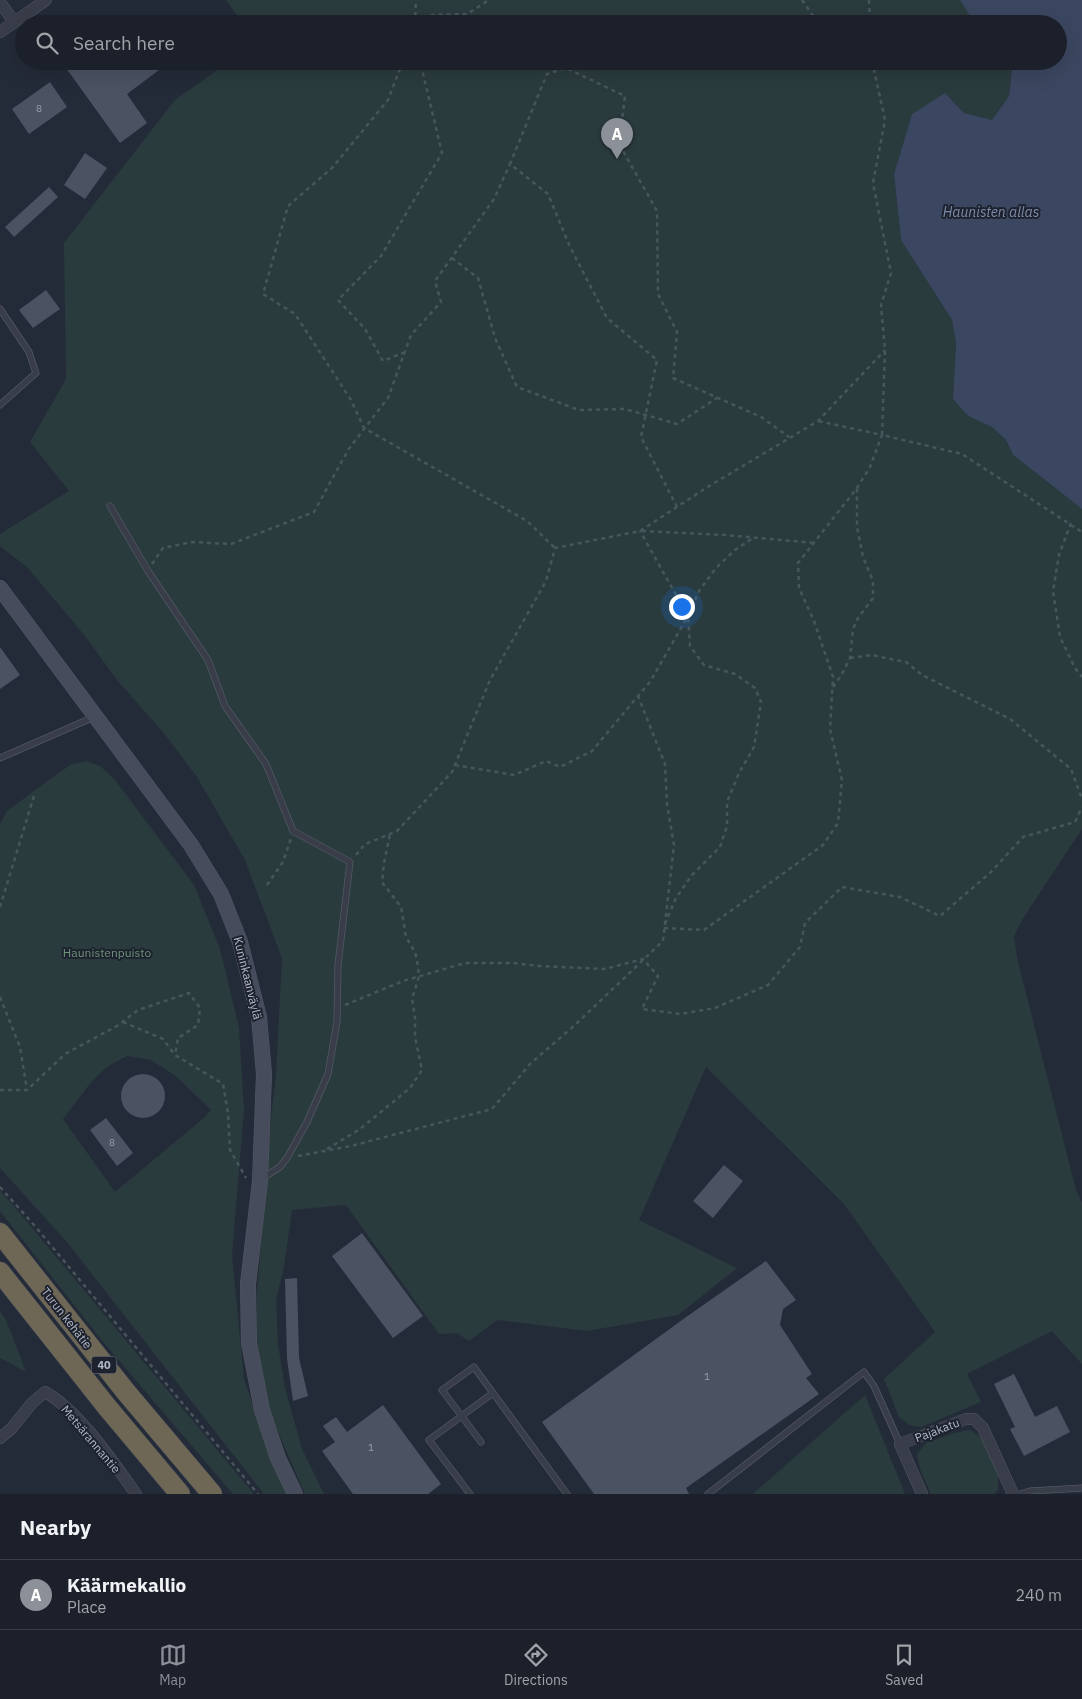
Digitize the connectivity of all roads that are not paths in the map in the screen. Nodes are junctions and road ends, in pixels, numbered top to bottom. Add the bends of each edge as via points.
1 (46, 0) edge
2 (0, 2) edge
3 (24, 15) edge
4 (14, 22) joint
5 (0, 32) edge
6 (0, 309) edge
7 (0, 405) edge
8 (110, 506) dead end
9 (0, 588) edge
10 (96, 717) junction
11 (0, 758) edge
12 (253, 1180) junction
13 (0, 1232) edge
14 (0, 1272) edge
15 (493, 1393) junction
16 (462, 1416) junction
17 (0, 1438) edge
18 (481, 1442) dead end
19 (900, 1444) junction
20 (1082, 1488) edge
21 (136, 1494) edge
22 (180, 1494) edge
23 (212, 1494) edge
24 (295, 1494) edge
25 (470, 1494) edge
26 (567, 1494) edge
27 (708, 1494) edge
28 (922, 1494) edge
29 (1013, 1494) edge
30 (1020, 1494) edge

1 - 3 street
2 - 4 street
4 - 5 street
6 - 7 lane via 29,352 36,372
8 - 12 lane via 148,571 208,660 225,706 266,764 293,831 350,862 338,965 337,1022 328,1074 287,1158 280,1167
9 - 10 street, Kuninkaanväylä
10 - 11 lane
10 - 12 street, Kuninkaanväylä via 202,861 221,894 240,942 259,1016 263,1050 264,1105
12 - 24 street, Kuninkaanväylä via 249,1343 262,1410 278,1458
13 - 23 highway, Turun kehätie / 40 via 126,1392
14 - 22 highway, Turun kehätie / 40
15 - 16 lane
15 - 16 lane via 474,1367 442,1390
15 - 26 lane
16 - 18 lane
16 - 25 lane via 429,1440
17 - 21 street, Metsärannantie via 45,1392 75,1416
19 - 27 lane via 874,1386 864,1372
19 - 28 street, Pajakatu
19 - 29 street, Pajakatu via 966,1418 974,1420 987,1435
20 - 30 lane via 1030,1490

